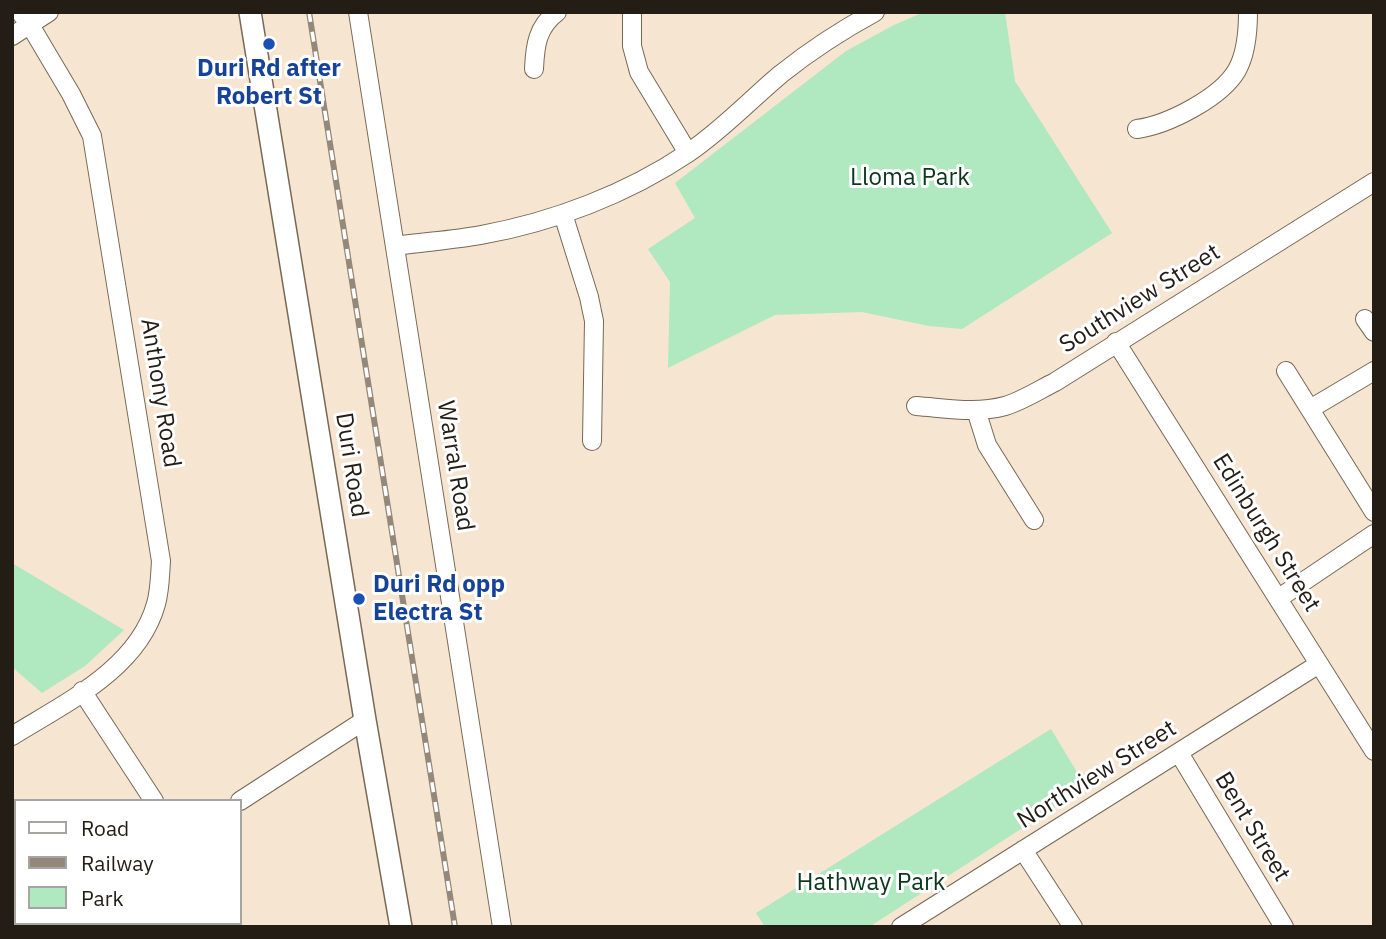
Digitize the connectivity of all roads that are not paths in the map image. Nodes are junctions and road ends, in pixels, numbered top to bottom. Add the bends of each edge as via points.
1 (49, 12) edge
2 (250, 12) edge
3 (358, 12) edge
4 (556, 12) edge
5 (632, 12) edge
6 (875, 12) edge
7 (1248, 12) edge
8 (25, 19) edge
9 (12, 36) edge
10 (534, 69) dead end
11 (1137, 129) dead end
12 (688, 153) junction
13 (1374, 182) edge
14 (563, 214) junction
15 (396, 246) junction
16 (1116, 342) junction
17 (1374, 370) edge
18 (1286, 371) dead end
19 (916, 406) dead end
20 (1310, 409) junction
21 (976, 410) junction
22 (592, 441) dead end
23 (1374, 512) edge
24 (1034, 520) dead end
25 (1374, 534) edge
26 (1279, 598) junction
27 (1319, 664) junction
28 (82, 691) junction
29 (365, 720) junction
30 (12, 736) edge
31 (1374, 751) edge
32 (1179, 753) junction
33 (153, 799) edge
34 (242, 800) edge
35 (1023, 850) junction
36 (401, 927) edge
37 (502, 927) edge
38 (901, 927) edge
39 (1073, 927) edge
40 (1284, 927) edge

1 - 8 street
2 - 29 main road, Duri Road
3 - 15 street, Warral Road
4 - 10 street via 540,32
5 - 12 street via 632,46 639,72
6 - 12 street via 836,33 780,74
7 - 11 street via 1244,50 1227,83 1166,122
8 - 9 street
8 - 28 street, Anthony Road via 92,136 160,545 158,593 148,623 119,663
12 - 14 street via 626,189
13 - 16 street, Southview Street
14 - 15 street via 482,235
14 - 22 street via 594,321
15 - 37 street, Warral Road
16 - 21 street, Southview Street via 1027,397
16 - 26 street, Edinburgh Street
17 - 20 street
18 - 20 street
19 - 21 street, Southview Street
20 - 23 street
21 - 24 street via 987,445
25 - 26 street
26 - 27 street, Edinburgh Street
27 - 31 street, Edinburgh Street
27 - 32 street, Northview Street
28 - 30 street, Anthony Road
28 - 33 street
29 - 34 street
29 - 36 main road, Duri Road
32 - 35 street, Northview Street
32 - 40 street, Bent Street
35 - 38 street, Northview Street
35 - 39 street

